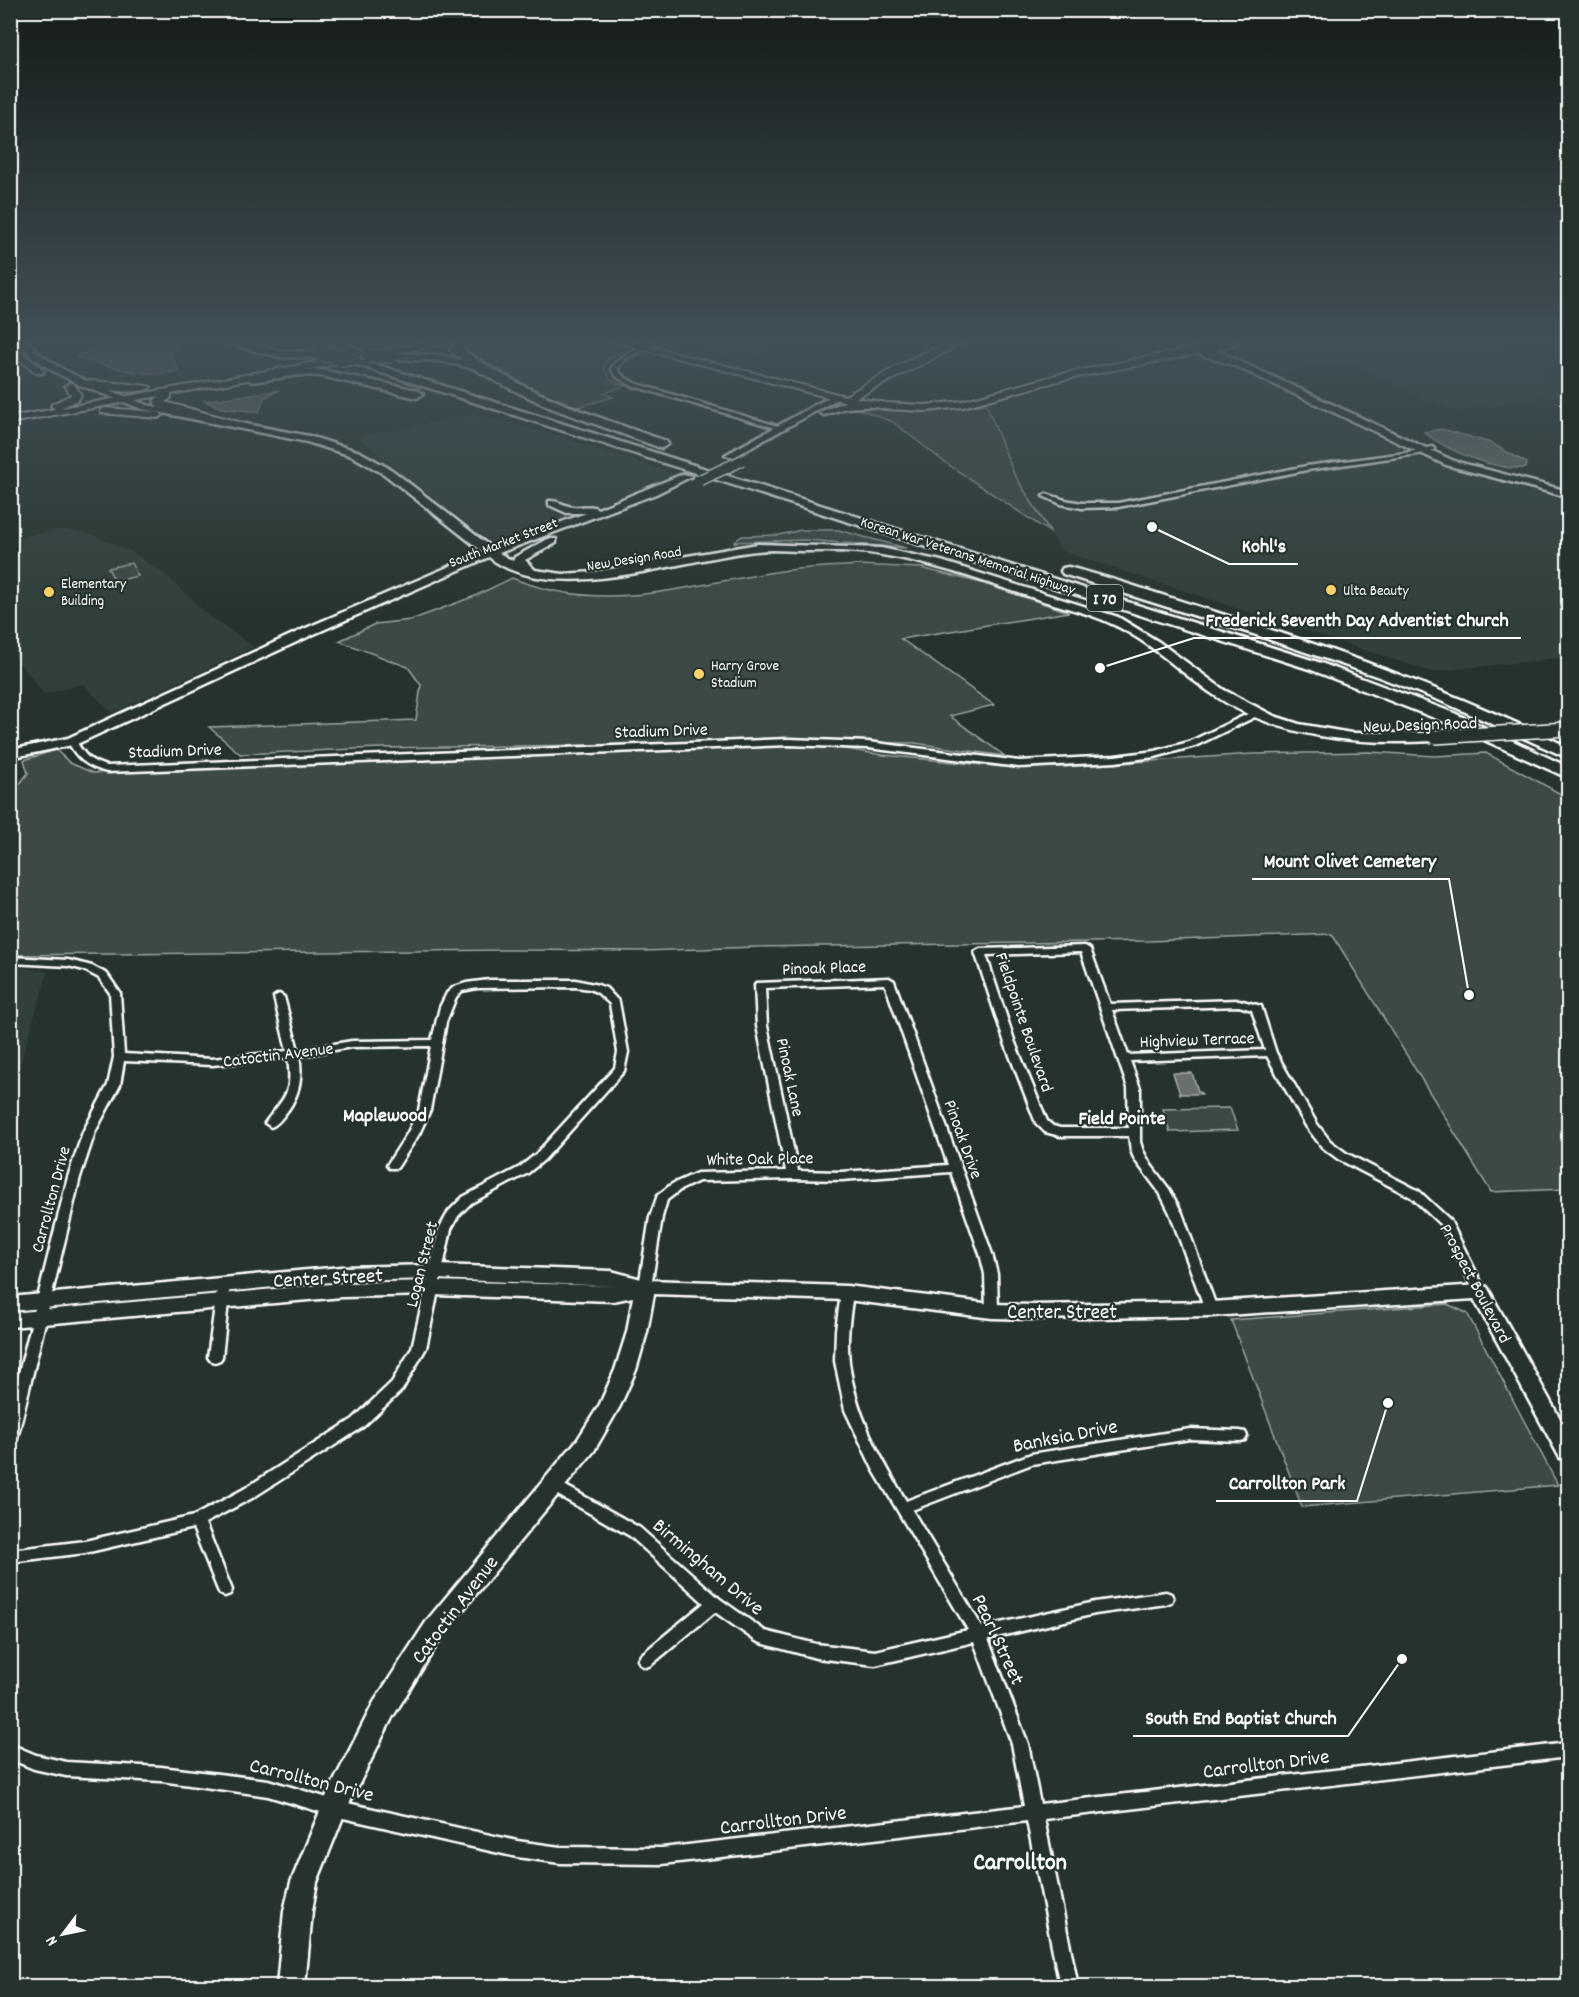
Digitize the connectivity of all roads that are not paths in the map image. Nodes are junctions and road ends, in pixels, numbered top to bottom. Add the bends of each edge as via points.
1 (257, 434) edge
2 (285, 434) edge
3 (576, 434) edge
4 (590, 434) edge
5 (626, 434) edge
6 (635, 434) edge
7 (771, 434) edge
8 (782, 434) edge
9 (1390, 434) edge
10 (1391, 434) edge
11 (631, 448) junction
12 (673, 448) junction
13 (1427, 451) junction
14 (391, 488) junction
15 (804, 489) dead end
16 (1569, 489) edge
17 (652, 492) junction
18 (1569, 494) edge
19 (1047, 495) dead end
20 (419, 496) junction
21 (553, 503) dead end
22 (950, 535) dead end
23 (552, 541) junction
24 (789, 547) junction
25 (489, 558) junction
26 (528, 572) junction
27 (310, 631) junction
28 (1333, 655) junction
29 (191, 678) dead end
30 (163, 700) junction
31 (1248, 716) junction
32 (1568, 729) edge
33 (1569, 736) edge
34 (1441, 740) junction
35 (72, 741) junction
36 (1569, 746) edge
37 (1569, 753) edge
38 (10, 754) edge
39 (1569, 773) edge
40 (10, 960) edge
41 (889, 981) joint
42 (759, 986) joint
43 (279, 997) dead end
44 (1106, 1006) junction
45 (437, 1043) junction
46 (1271, 1053) junction
47 (292, 1054) junction
48 (119, 1057) junction
49 (1124, 1058) junction
50 (271, 1123) dead end
51 (1135, 1132) junction
52 (393, 1164) dead end
53 (955, 1168) junction
54 (793, 1175) junction
55 (435, 1280) junction
56 (645, 1287) junction
57 (223, 1292) junction
58 (1480, 1292) junction
59 (847, 1293) junction
60 (10, 1305) edge
61 (43, 1309) junction
62 (1211, 1309) junction
63 (992, 1311) junction
64 (10, 1320) edge
65 (215, 1357) dead end
66 (1240, 1436) dead end
67 (10, 1439) edge
68 (1569, 1452) edge
69 (552, 1485) junction
70 (905, 1507) junction
71 (197, 1521) junction
72 (10, 1556) edge
73 (225, 1590) dead end
74 (1166, 1598) dead end
75 (715, 1603) junction
76 (979, 1636) junction
77 (646, 1660) dead end
78 (1569, 1750) edge
79 (10, 1751) edge
80 (334, 1808) junction
81 (1035, 1812) junction
82 (291, 1986) edge
83 (1069, 1986) edge

1 - 14 main road via 324,450 356,464
2 - 20 main road via 356,454 388,471
3 - 11 highway
4 - 11 highway, Korean War Veterans Memorial Highway / I 70
5 - 12 highway, Korean War Veterans Memorial Highway / I 70
6 - 12 highway
7 - 17 main road, South Market Street
8 - 23 main road, South Market Street, bridge via 700,480
9 - 13 main road
10 - 13 main road
11 - 39 highway, Korean War Veterans Memorial Highway / I 70 via 1359,681 1457,720
12 - 15 highway, Korean War Veterans Memorial Highway / I 70
13 - 16 main road
13 - 18 main road via 1478,472
13 - 19 street via 1324,465 1131,504 1071,504
14 - 20 main road
14 - 25 main road
17 - 21 main road via 577,511 561,509
17 - 25 main road, South Market Street
20 - 25 main road
22 - 28 highway, Korean War Veterans Memorial Highway / I 70
23 - 25 main road, South Market Street
23 - 26 main road via 519,559
24 - 25 main road, New Design Road via 575,584 520,578 494,569
24 - 26 main road, New Design Road via 740,549 577,576
24 - 31 main road, New Design Road via 863,549 937,563 1114,620 1158,649 1162,658 1209,699
25 - 26 main road, New Design Road
25 - 27 main road, South Market Street
25 - 30 main road, South Market Street
27 - 29 main road
27 - 30 main road, South Market Street
28 - 36 highway via 1475,705
28 - 37 highway, Korean War Veterans Memorial Highway / I 70 via 1470,707
30 - 35 main road, South Market Street
31 - 34 main road, New Design Road via 1300,736 1328,741 1392,746
31 - 35 street, Stadium Drive via 1192,744 1155,754 1033,764 849,744 789,742 107,769 87,762 74,749
32 - 34 main road, New Design Road, bridge
33 - 34 main road, New Design Road
35 - 38 main road, South Market Street
40 - 48 street, Carrollton Drive via 68,963 103,976 115,993
41 - 42 street, Pinoak Place
41 - 53 street, Pinoak Drive
42 - 54 street, Pinoak Lane via 762,1026
43 - 47 street
44 - 46 street, Prospect Boulevard via 1247,1004 1257,1008
44 - 49 street, Fieldpointe Boulevard
44 - 51 street, Fieldpointe Boulevard via 1085,949 980,952 1042,1123 1060,1132
45 - 47 street, Catoctin Avenue via 370,1042
45 - 52 street, Logan Street via 427,1100 407,1146
45 - 55 street, Logan Street via 448,998 461,987 579,984 600,989 613,1000 623,1058 613,1079 540,1157 524,1170 467,1200 453,1214 445,1229
46 - 49 street, Highview Terrace
46 - 58 street, Prospect Boulevard via 1326,1144 1415,1194 1446,1223
47 - 48 street, Catoctin Avenue via 212,1062
47 - 50 street via 296,1081 291,1097
48 - 61 street, Carrollton Drive via 114,1084 97,1113 79,1161
49 - 51 street, Fieldpointe Boulevard via 1134,1088
51 - 62 street, Fieldpointe Boulevard via 1133,1144 1138,1156 1170,1198
53 - 54 street, White Oak Place via 841,1176
53 - 63 street, Pinoak Drive via 986,1254
54 - 56 street, White Oak Place via 697,1177 676,1186 662,1198 656,1217
55 - 56 main road, Center Street via 613,1294
55 - 57 main road, Center Street via 342,1290
55 - 71 street, Logan Street via 418,1348 407,1371 373,1411 249,1493
56 - 59 main road, Center Street
56 - 69 main road, Catoctin Avenue via 631,1360 618,1392 586,1445
57 - 61 main road, Center Street
57 - 65 street
58 - 62 main road, Center Street
58 - 68 main road, Prospect Boulevard
59 - 63 main road, Center Street
59 - 70 street, Pearl Street via 843,1360 852,1410 878,1465
60 - 61 main road, Center Street
61 - 64 main road, Center Street
61 - 67 street, Carrollton Drive
62 - 63 main road, Center Street
66 - 70 street, Banksia Drive via 1190,1434 1031,1459
69 - 75 street, Birmingham Drive via 635,1532
69 - 80 main road, Catoctin Avenue via 436,1626 383,1710
70 - 76 street, Pearl Street
71 - 72 street, Logan Street via 107,1543
71 - 73 street
74 - 76 street, Birmingham Drive via 1095,1608
75 - 76 street, Birmingham Drive via 761,1636 816,1652 875,1658
75 - 77 street
76 - 81 street, Pearl Street via 1020,1744
78 - 81 street, Carrollton Drive
79 - 80 street, Carrollton Drive via 34,1762 66,1769 161,1774 268,1788
80 - 81 street, Carrollton Drive via 516,1850 619,1858
80 - 82 main road, Catoctin Avenue via 304,1882
81 - 83 street, Pearl Street

